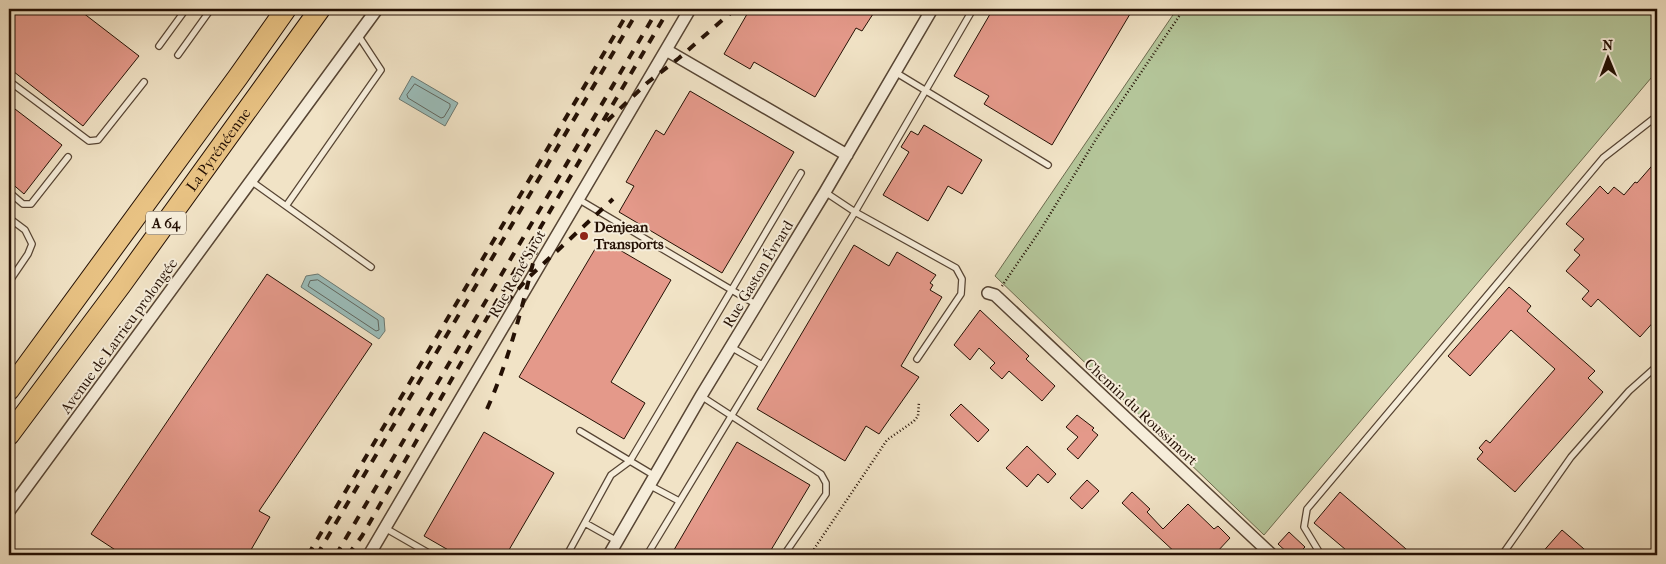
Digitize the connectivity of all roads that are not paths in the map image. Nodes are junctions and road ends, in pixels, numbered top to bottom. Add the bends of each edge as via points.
1 (186, 9) edge
2 (211, 9) edge
3 (286, 9) edge
4 (320, 9) edge
5 (377, 9) edge
6 (690, 9) edge
7 (932, 9) edge
8 (973, 9) edge
9 (358, 35) junction
10 (159, 46) dead end
11 (666, 50) junction
12 (178, 55) dead end
13 (895, 72) junction
14 (9, 82) edge
15 (144, 82) dead end
16 (925, 90) junction
17 (1657, 116) edge
18 (847, 155) junction
19 (68, 157) dead end
20 (1048, 165) dead end
21 (801, 172) dead end
22 (251, 181) junction
23 (9, 192) edge
24 (825, 192) junction
25 (578, 199) junction
26 (286, 206) junction
27 (855, 212) junction
28 (9, 218) edge
29 (371, 267) dead end
30 (9, 282) edge
31 (731, 290) junction
32 (991, 294) road end
33 (757, 305) junction
34 (732, 347) junction
35 (917, 358) dead end
36 (762, 365) junction
37 (1657, 366) edge
38 (9, 390) edge
39 (701, 396) junction
40 (731, 416) junction
41 (580, 431) dead end
42 (9, 435) edge
43 (630, 461) junction
44 (652, 481) junction
45 (679, 502) junction
46 (9, 512) edge
47 (585, 523) junction
48 (385, 528) junction
49 (617, 541) junction
50 (369, 555) edge
51 (432, 555) edge
52 (567, 555) edge
53 (609, 555) edge
54 (647, 555) edge
55 (784, 555) edge
56 (1272, 555) edge
57 (1321, 555) edge
58 (1502, 555) edge

1 - 10 lane
2 - 12 lane
3 - 38 highway, La Pyrénéenne / A 64
4 - 42 highway, La Pyrénéenne / A 64
5 - 9 street, Avenue de Larrieu prolongée
6 - 11 street, Rue René Sirot
7 - 13 street, Rue Gaston Évrard
8 - 16 lane
9 - 22 street, Avenue de Larrieu prolongée
9 - 26 lane via 381,70
11 - 18 street
11 - 25 street, Rue René Sirot
13 - 16 lane
13 - 18 street, Rue Gaston Évrard
14 - 15 lane via 89,141 98,140
16 - 20 lane
16 - 27 lane
17 - 57 lane via 1603,158 1307,510 1304,527
18 - 24 street, Rue Gaston Évrard
19 - 23 lane via 31,204 23,204
21 - 31 lane
22 - 26 lane
22 - 46 street, Avenue de Larrieu prolongée
24 - 27 lane
24 - 33 street, Rue Gaston Évrard
25 - 31 lane
25 - 48 street, Rue René Sirot
26 - 29 lane
27 - 35 lane via 956,268 962,279 961,294
27 - 36 lane
28 - 30 lane via 25,230 32,244
31 - 33 lane
31 - 43 lane
32 - 56 street, Chemin du Roussimort
33 - 34 street, Rue Gaston Évrard
34 - 36 lane
34 - 39 street, Rue Gaston Évrard
36 - 40 lane
37 - 58 lane via 1629,391 1571,457
39 - 40 lane
39 - 44 street, Rue Gaston Évrard
40 - 45 lane
40 - 55 lane via 821,474 826,483 826,494
41 - 43 lane
43 - 44 lane
43 - 47 lane via 611,475
44 - 45 lane
44 - 49 street, Rue Gaston Évrard
45 - 54 lane
47 - 49 lane
47 - 52 lane
48 - 50 street, Rue René Sirot
48 - 51 lane
49 - 53 street, Rue Gaston Évrard

